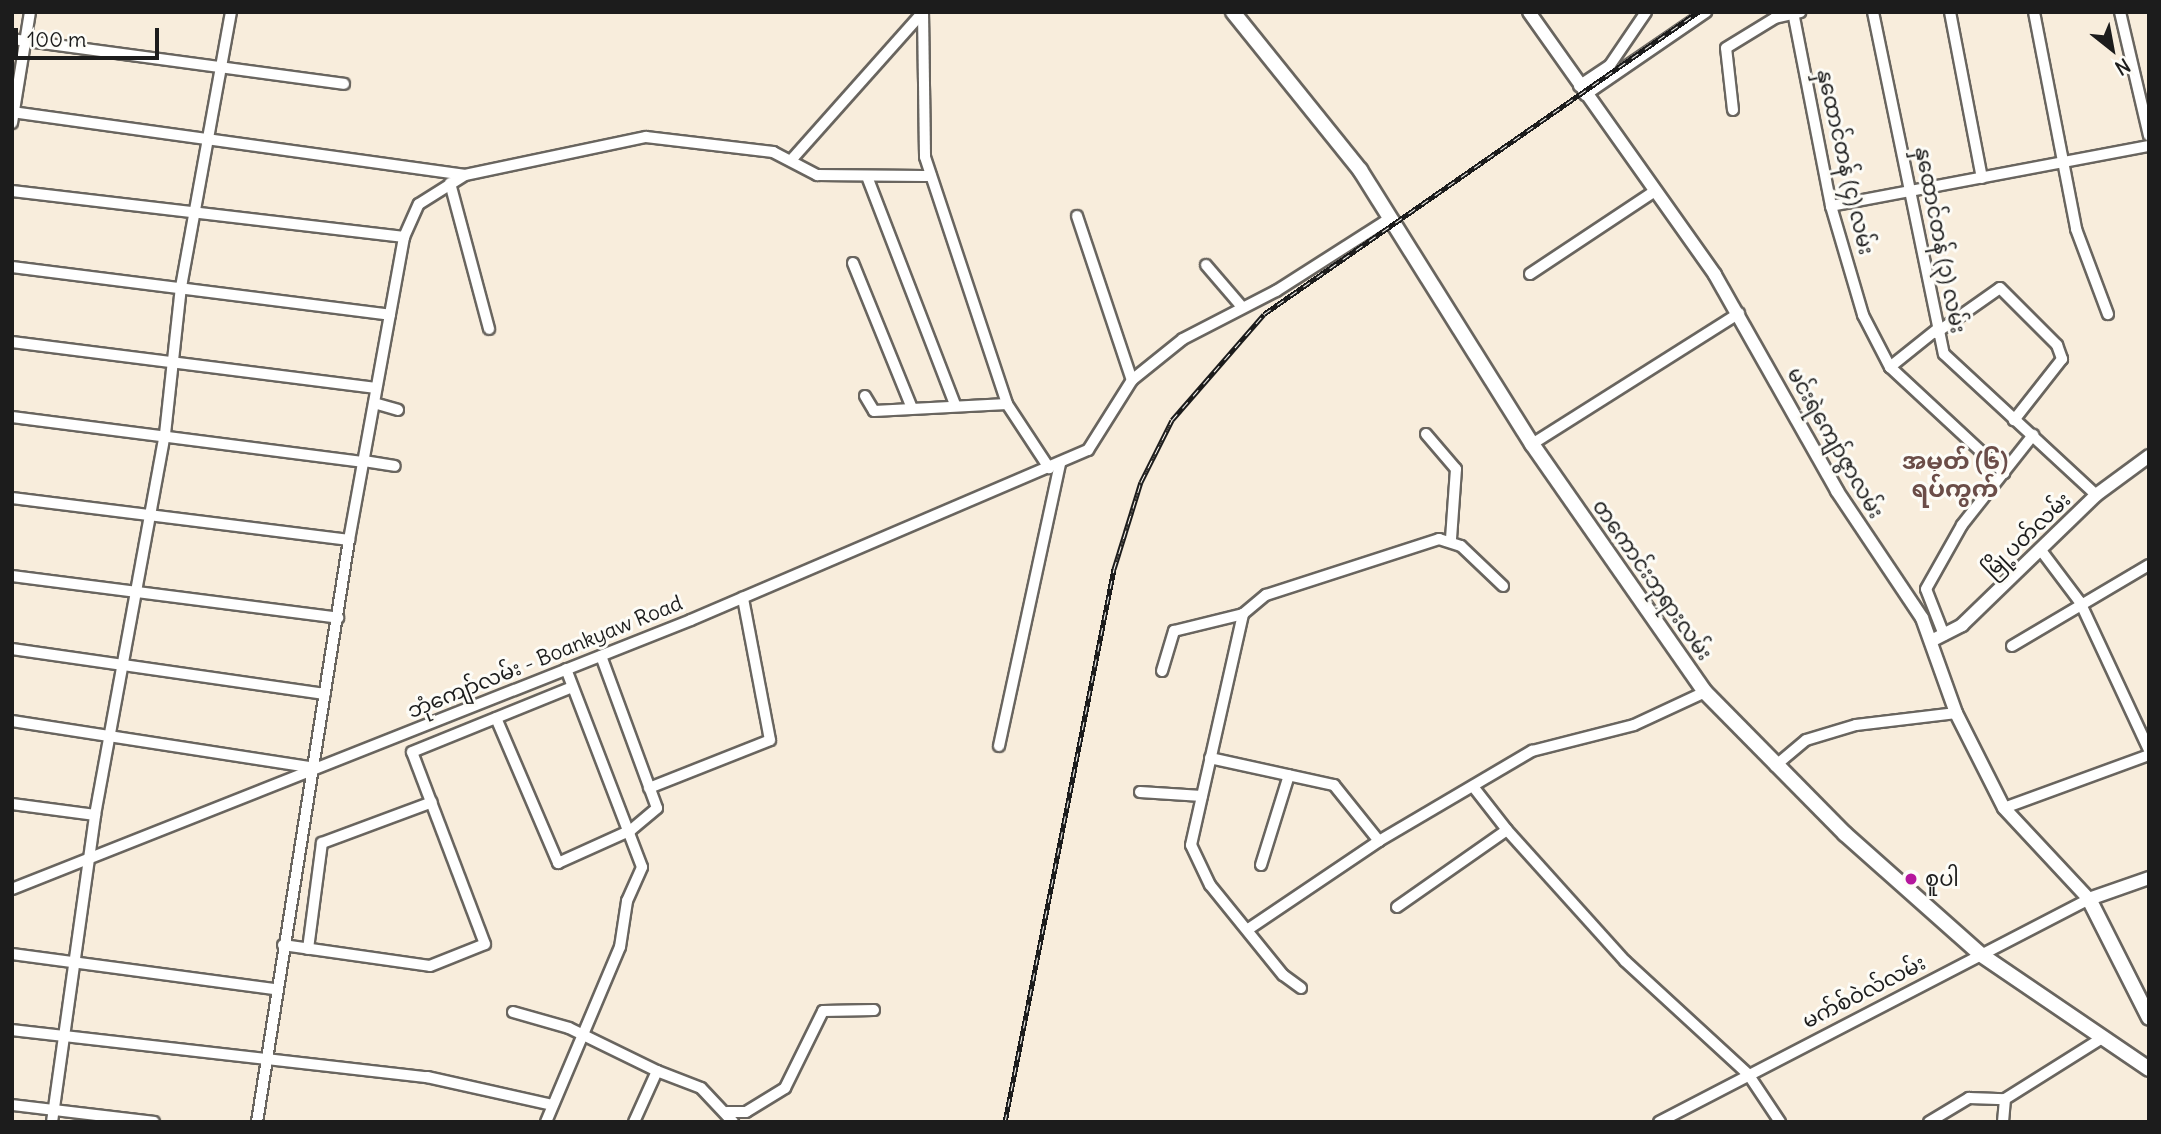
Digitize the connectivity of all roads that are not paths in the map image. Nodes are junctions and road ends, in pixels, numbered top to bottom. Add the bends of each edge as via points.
1 (30, 12) edge
2 (230, 12) edge
3 (923, 12) edge
4 (1233, 12) edge
5 (1530, 12) edge
6 (1646, 12) edge
7 (1706, 12) edge
8 (1873, 12) edge
9 (1950, 12) edge
10 (2034, 12) edge
11 (2120, 12) edge
12 (1796, 13) edge
13 (12, 39) edge
14 (27, 42) junction
15 (223, 65) junction
16 (344, 84) dead end
17 (1582, 91) junction
18 (1733, 110) dead end
19 (13, 116) edge
20 (2149, 136) edge
21 (204, 140) junction
22 (2149, 146) edge
23 (793, 158) junction
24 (2062, 164) junction
25 (464, 175) junction
26 (931, 176) junction
27 (1982, 178) junction
28 (868, 179) junction
29 (450, 183) junction
30 (12, 191) edge
31 (1655, 191) junction
32 (1911, 192) junction
33 (1831, 206) junction
34 (192, 215) junction
35 (1077, 215) dead end
36 (1389, 219) junction
37 (404, 237) junction
38 (853, 263) dead end
39 (1206, 265) dead end
40 (12, 267) edge
41 (1530, 274) dead end
42 (181, 287) junction
43 (1242, 307) junction
44 (1739, 313) junction
45 (2108, 314) dead end
46 (390, 315) junction
47 (489, 328) dead end
48 (1936, 332) junction
49 (12, 342) edge
50 (172, 360) junction
51 (1890, 367) junction
52 (1132, 380) junction
53 (376, 388) junction
54 (865, 396) dead end
55 (374, 403) junction
56 (1007, 404) junction
57 (955, 405) junction
58 (912, 408) junction
59 (398, 410) dead end
60 (12, 417) edge
61 (2014, 420) junction
62 (164, 434) junction
63 (1426, 434) dead end
64 (2033, 435) junction
65 (1532, 444) junction
66 (2149, 456) edge
67 (364, 462) junction
68 (1060, 463) junction
69 (395, 466) dead end
70 (1049, 468) junction
71 (2004, 473) junction
72 (2096, 495) junction
73 (12, 498) edge
74 (150, 516) junction
75 (1451, 539) junction
76 (349, 540) junction
77 (2040, 549) junction
78 (2149, 565) edge
79 (12, 576) edge
80 (1503, 586) dead end
81 (136, 592) junction
82 (743, 598) junction
83 (2080, 602) junction
84 (1243, 614) junction
85 (338, 618) junction
86 (1939, 638) junction
87 (2012, 646) dead end
88 (12, 649) edge
89 (601, 656) junction
90 (119, 665) junction
91 (566, 670) junction
92 (1162, 671) dead end
93 (572, 687) junction
94 (1705, 692) junction
95 (325, 694) junction
96 (1956, 713) junction
97 (496, 718) junction
98 (12, 721) edge
99 (405, 733) junction
100 (107, 738) junction
101 (999, 746) dead end
102 (412, 752) junction
103 (2149, 753) edge
104 (1210, 758) junction
105 (1775, 766) junction
106 (316, 768) junction
107 (1289, 775) junction
108 (649, 788) junction
109 (1475, 789) junction
110 (1140, 792) dead end
111 (1202, 796) junction
112 (432, 802) junction
113 (12, 804) edge
114 (2004, 808) junction
115 (95, 815) junction
116 (631, 830) junction
117 (1507, 830) junction
118 (302, 840) junction
119 (1379, 841) junction
120 (322, 843) junction
121 (91, 861) junction
122 (1261, 865) dead end
123 (2149, 878) edge
124 (12, 889) edge
125 (2089, 899) junction
126 (1398, 907) dead end
127 (1250, 928) junction
128 (282, 945) junction
129 (307, 949) junction
130 (12, 954) edge
131 (1980, 954) junction
132 (77, 960) junction
133 (1301, 988) dead end
134 (276, 989) junction
135 (874, 1010) dead end
136 (513, 1012) dead end
137 (2149, 1018) edge
138 (12, 1030) edge
139 (65, 1035) junction
140 (580, 1035) junction
141 (2104, 1037) junction
142 (267, 1058) junction
143 (2149, 1069) edge
144 (657, 1071) junction
145 (1748, 1074) junction
146 (2005, 1099) junction
147 (12, 1105) edge
148 (552, 1105) junction
149 (54, 1109) junction
150 (731, 1119) edge
151 (52, 1122) edge
152 (154, 1122) edge
153 (257, 1122) edge
154 (546, 1122) edge
155 (634, 1122) edge
156 (1659, 1122) edge
157 (1780, 1122) edge
158 (1929, 1122) edge
159 (2003, 1122) edge

1 - 14 street
2 - 15 street
3 - 23 street
3 - 26 street via 924,147
4 - 36 main road, တကောင်းဘုရားလမ်း via 1360,170
5 - 17 street, မင်းရဲကျော်ဇွာလမ်း
6 - 17 street via 1610,65
7 - 17 street
8 - 32 street, နှထောင်တန် (၃) လမ်း
9 - 27 street
10 - 24 street
11 - 20 street
12 - 18 street via 1726,48
12 - 33 street, နှထောင်တန် (၄) လမ်း
13 - 14 street
14 - 15 street
14 - 19 street
15 - 16 street
15 - 21 street
17 - 31 street, မင်းရဲကျော်ဇွာလမ်း
19 - 21 street
21 - 25 street
21 - 34 street
22 - 24 street
23 - 25 street via 646,137
23 - 28 street via 817,175
24 - 27 street
24 - 45 street via 2076,229
25 - 29 street
26 - 28 street
26 - 56 street via 965,262
27 - 32 street
28 - 57 street
29 - 37 street via 419,204
29 - 47 street
30 - 34 street
31 - 41 street
31 - 44 street, မင်းရဲကျော်ဇွာလမ်း
32 - 33 street
32 - 48 street, နှထောင်တန် (၃) လမ်း
33 - 51 street, နှထောင်တန် (၄) လမ်း via 1863,315
34 - 37 street
34 - 42 street
35 - 52 street
36 - 43 street
36 - 65 main road, တကောင်းဘုရားလမ်း
37 - 46 street
38 - 58 street
39 - 43 street
40 - 42 street
42 - 46 street
42 - 50 street
43 - 52 street via 1199,327
44 - 65 street
44 - 86 street, မင်းရဲကျော်ဇွာလမ်း via 1837,491
46 - 53 street
48 - 51 street
48 - 61 street, နှထောင်တန် (၃) လမ်း via 1944,354 1971,385
48 - 61 street via 2000,288 2057,345 2062,359
49 - 50 street
50 - 53 street
50 - 62 street
51 - 71 street, နှထောင်တန် (၄) လမ်း
52 - 68 street, ဘုံကျော်လမ်း - Boankyaw Road via 1088,450
53 - 55 street
54 - 58 street via 874,411
55 - 59 street
55 - 67 street
56 - 57 street
56 - 70 street
57 - 58 street
60 - 62 street
61 - 64 street, နှထောင်တန် (၃) လမ်း
62 - 67 street
62 - 74 street
63 - 75 street via 1456,469
64 - 71 street
64 - 72 street, နှထောင်တန် (၃) လမ်း
65 - 94 main road, တကောင်းဘုရားလမ်း
66 - 72 street, မြို့ပတ်လမ်း
67 - 69 street
67 - 76 street
68 - 70 street, ဘုံကျော်လမ်း - Boankyaw Road
68 - 101 street
70 - 82 street, ဘုံကျော်လမ်း - Boankyaw Road
71 - 86 street via 1962,525 1926,589
72 - 77 street, မြို့ပတ်လမ်း
73 - 74 street
74 - 76 street
74 - 81 street
75 - 80 street
75 - 84 street via 1266,595
76 - 85 street
77 - 83 street
77 - 86 street, မြို့ပတ်လမ်း
78 - 83 street
79 - 81 street
81 - 85 street
81 - 90 street
82 - 89 street, ဘုံကျော်လမ်း - Boankyaw Road
82 - 108 street via 770,740
83 - 87 street
83 - 103 street
84 - 92 street via 1174,631
84 - 104 street
85 - 95 street
86 - 96 street, မင်းရဲကျော်ဇွာလမ်း
88 - 90 street
89 - 91 street, ဘုံကျော်လမ်း - Boankyaw Road
89 - 108 street
90 - 95 street
90 - 100 street
91 - 93 street
91 - 99 street, ဘုံကျော်လမ်း - Boankyaw Road
93 - 97 street
93 - 116 street
94 - 105 main road, တကောင်းဘုရားလမ်း
94 - 109 street via 1634,725 1532,751
95 - 106 street
96 - 105 street via 1856,725 1806,740
96 - 114 street, မင်းရဲကျော်ဇွာလမ်း
97 - 102 street
97 - 116 street via 558,863
98 - 100 street
99 - 102 street
99 - 106 street, ဘုံကျော်လမ်း - Boankyaw Road
100 - 106 street
100 - 115 street
102 - 112 street
103 - 114 street
104 - 107 street
104 - 111 street
105 - 131 main road, တကောင်းဘုရားလမ်း
106 - 118 street
106 - 121 street, ဘုံကျော်လမ်း - Boankyaw Road
107 - 119 street via 1345,792
107 - 122 street
108 - 116 street via 656,813
109 - 117 street
109 - 119 street
110 - 111 street
111 - 127 street via 1191,845 1197,864
112 - 120 street
112 - 129 street via 486,942 430,966
113 - 115 street
114 - 125 street, မင်းရဲကျော်ဇွာလမ်း
115 - 121 street
116 - 140 street via 642,878 627,901 620,947
117 - 126 street
117 - 145 street via 1625,961
118 - 120 street
118 - 128 street
119 - 127 street
120 - 129 street
121 - 124 street, ဘုံကျော်လမ်း - Boankyaw Road
121 - 132 street
123 - 125 street
125 - 131 street, မက်စ်ဝဲလ်လမ်း
125 - 137 main road
127 - 133 street via 1283,975
128 - 129 street
128 - 134 street
130 - 132 street
131 - 141 main road, တကောင်းဘုရားလမ်း
131 - 145 street, မက်စ်ဝဲလ်လမ်း
132 - 134 street
132 - 139 street
134 - 142 street
135 - 150 street via 823,1011 785,1088
136 - 140 street
138 - 139 street
139 - 142 street
139 - 149 street
140 - 144 street
140 - 148 street via 576,1059
141 - 143 main road, တကောင်းဘုရားလမ်း
141 - 146 street
142 - 148 street via 427,1077
142 - 153 street
144 - 150 street via 688,1080
144 - 155 street
145 - 156 street, မက်စ်ဝဲလ်လမ်း
145 - 157 street
146 - 158 street via 1969,1098
146 - 159 street
147 - 149 street
148 - 154 street
149 - 151 street
149 - 152 street

